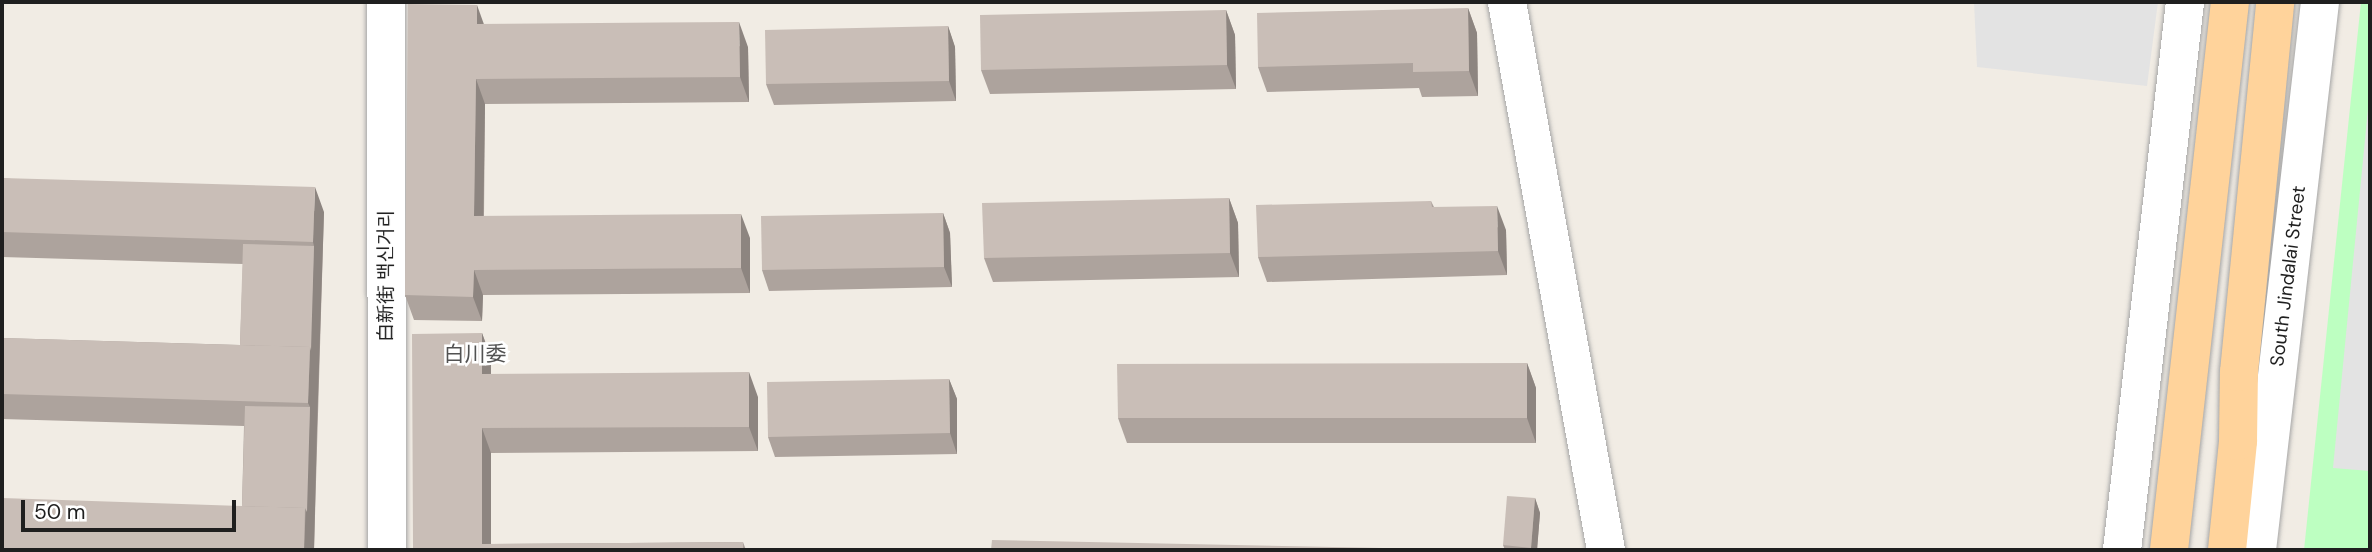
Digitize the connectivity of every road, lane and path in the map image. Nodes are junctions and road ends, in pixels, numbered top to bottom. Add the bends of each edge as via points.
1 (386, 2) edge
2 (1507, 2) edge
3 (2185, 2) edge
4 (2230, 2) edge
5 (2274, 2) edge
6 (2320, 2) edge
7 (387, 550) edge
8 (1606, 550) edge
9 (2122, 550) edge
10 (2169, 550) edge
11 (2228, 550) edge
12 (2257, 550) edge

1 - 7 street, 白新街 백신거리
2 - 8 street
3 - 9 street
4 - 10 main road
5 - 11 main road, South Jindalai Street via 2239,372
6 - 12 street, South Jindalai Street

